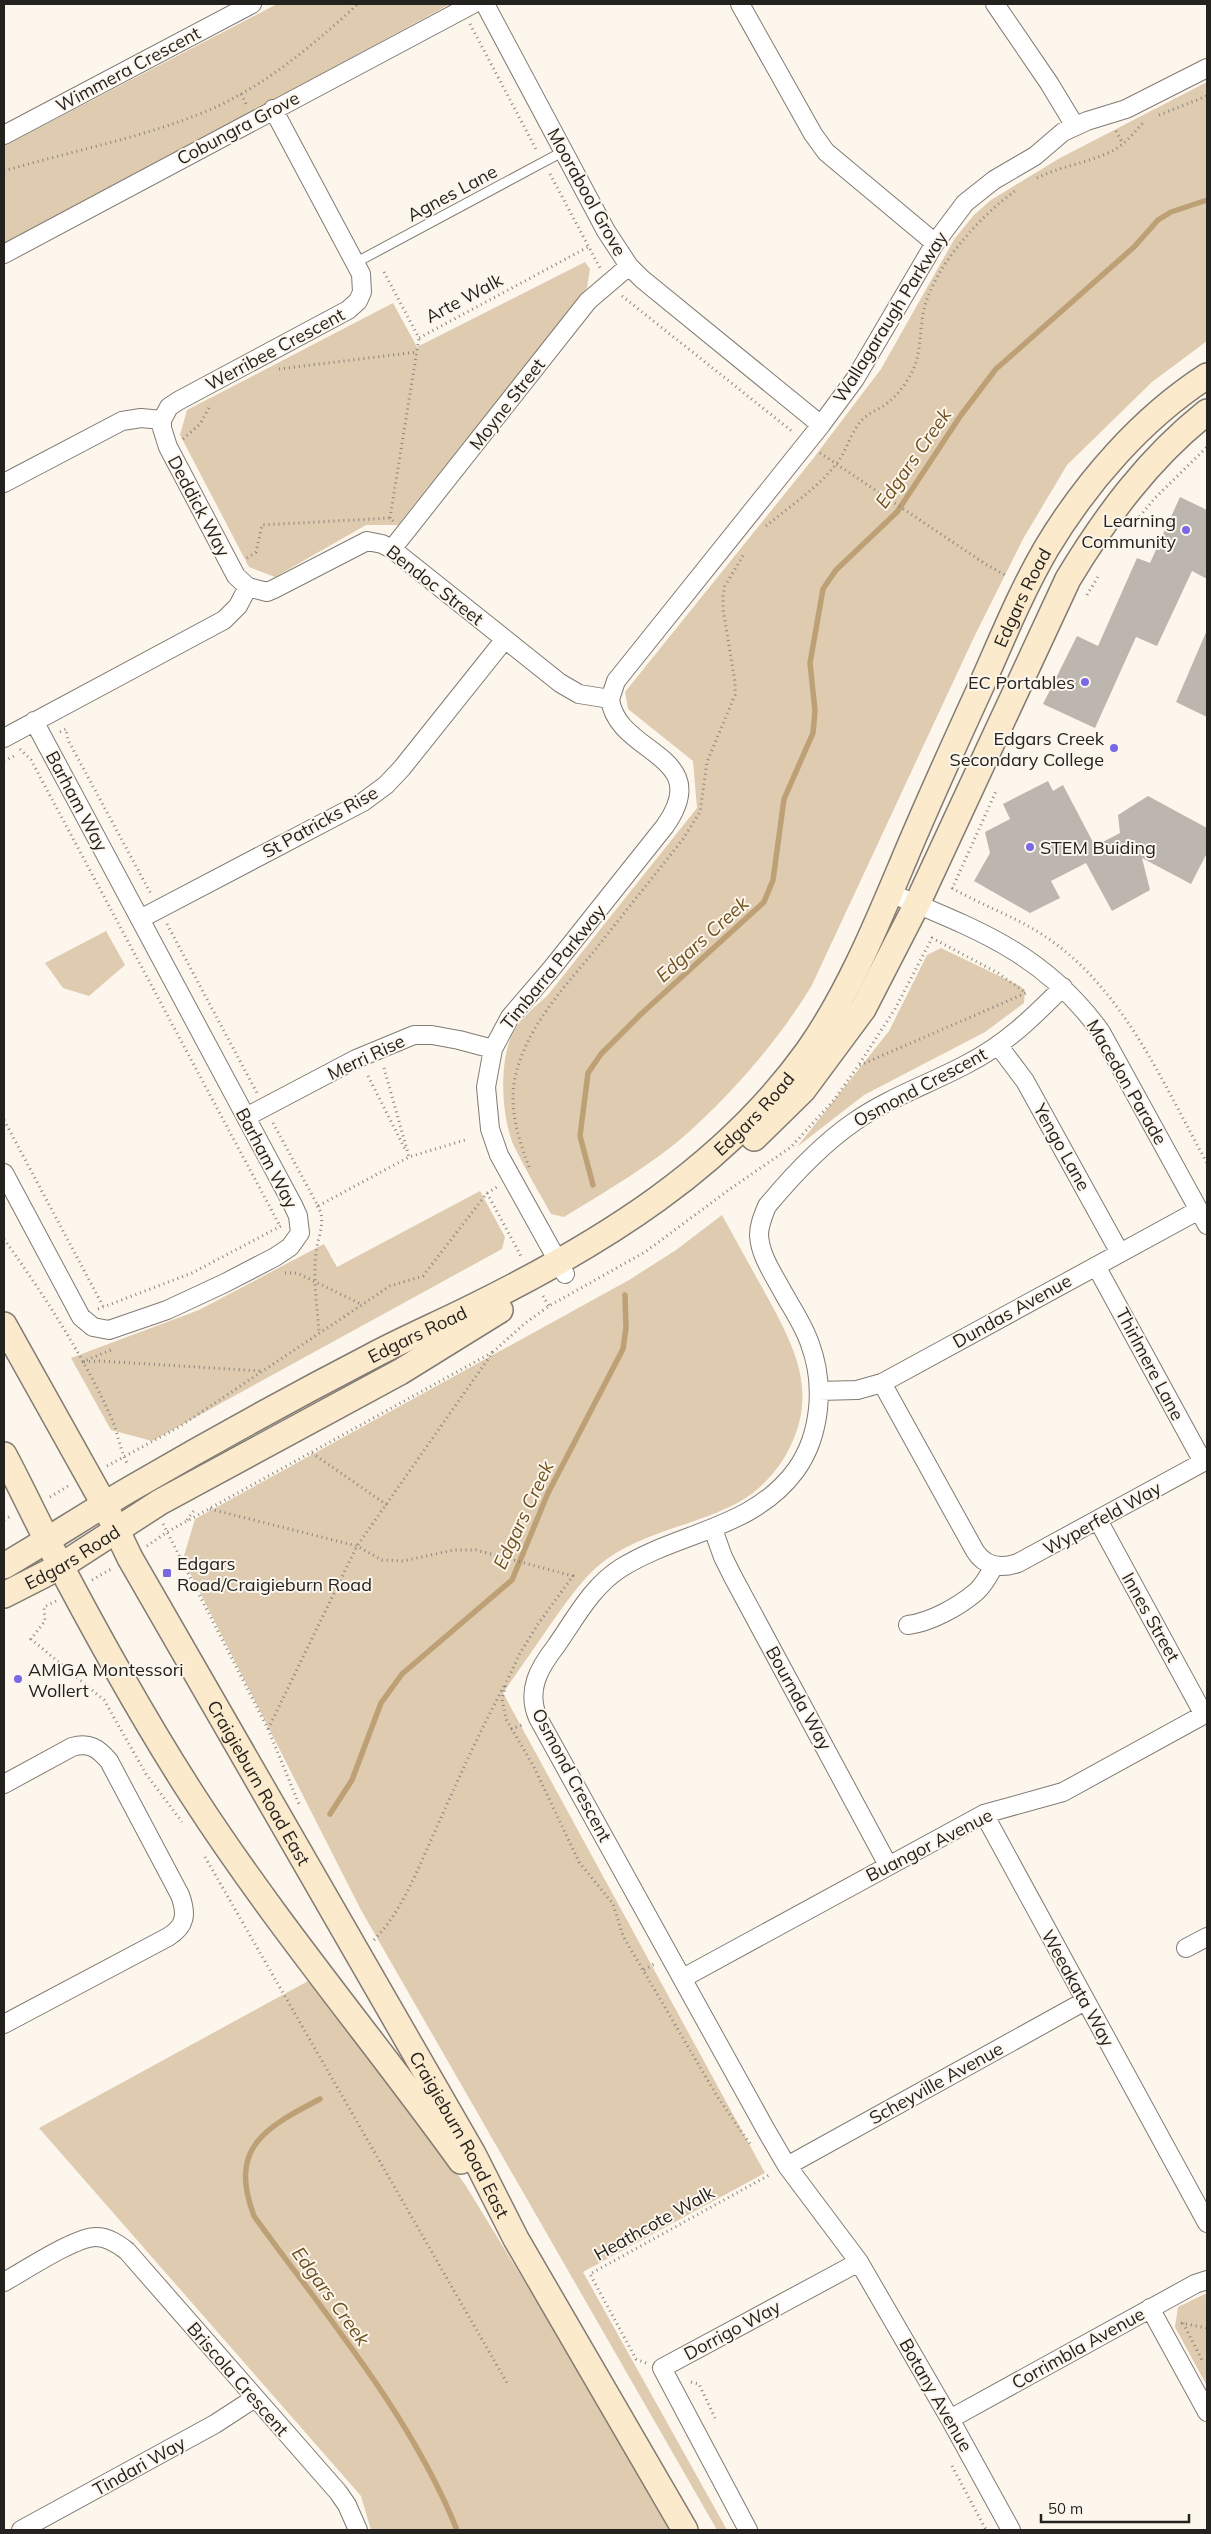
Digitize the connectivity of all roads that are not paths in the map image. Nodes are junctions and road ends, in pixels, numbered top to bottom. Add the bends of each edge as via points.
1 (252, 4) edge
2 (473, 4) edge
3 (485, 4) edge
4 (740, 4) edge
5 (995, 4) edge
6 (1207, 68) edge
7 (273, 109) junction
8 (1075, 126) junction
9 (4, 135) edge
10 (564, 151) junction
11 (935, 243) junction
12 (4, 254) edge
13 (356, 263) junction
14 (629, 266) junction
15 (1207, 376) edge
16 (1207, 412) edge
17 (162, 420) junction
18 (821, 426) junction
19 (4, 483) edge
20 (392, 549) junction
21 (248, 587) junction
22 (505, 639) junction
23 (610, 699) junction
24 (34, 721) junction
25 (8, 736) edge
26 (890, 893) junction
27 (916, 904) junction
28 (140, 919) junction
29 (1063, 987) junction
30 (998, 1045) junction
31 (493, 1050) junction
32 (246, 1117) junction
33 (4, 1174) edge
34 (1203, 1217) edge
35 (1120, 1253) junction
36 (1096, 1266) junction
37 (562, 1268) junction
38 (540, 1290) junction
39 (4, 1325) edge
40 (882, 1383) junction
41 (819, 1391) junction
42 (4, 1455) edge
43 (1205, 1465) edge
44 (104, 1504) junction
45 (1098, 1520) junction
46 (713, 1529) junction
47 (117, 1530) junction
48 (47, 1540) junction
49 (4, 1566) edge
50 (61, 1566) junction
51 (994, 1566) junction
52 (4, 1596) edge
53 (908, 1626) dead end
54 (1206, 1714) edge
55 (4, 1784) edge
56 (984, 1814) junction
57 (888, 1865) junction
58 (1207, 1937) edge
59 (1186, 1948) dead end
60 (683, 1978) junction
61 (1085, 2001) junction
62 (4, 2024) edge
63 (780, 2170) junction
64 (1207, 2223) edge
65 (516, 2239) junction
66 (859, 2262) junction
67 (1207, 2280) edge
68 (4, 2282) edge
69 (1150, 2308) junction
70 (255, 2398) junction
71 (1207, 2412) edge
72 (950, 2419) junction
73 (21, 2530) edge
74 (358, 2530) edge
75 (685, 2530) edge
76 (748, 2530) edge
77 (1011, 2530) edge

1 - 9 street, Wimmera Crescent
2 - 7 street, Cobungra Grove
3 - 10 street, Moorabool Grove
4 - 11 street via 826,152
5 - 8 street
6 - 8 street, Wallagaraugh Parkway via 1126,108
7 - 12 street, Cobungra Grove
7 - 13 street, Werribee Crescent
8 - 11 street, Wallagaraugh Parkway via 1062,132 1035,156 977,192 951,219
10 - 13 lane, Agnes Lane
10 - 14 street, Moorabool Grove via 606,231
11 - 18 street, Wallagaraugh Parkway via 864,365
13 - 17 street, Werribee Crescent via 361,274 362,292 348,310 178,401
14 - 18 street, Moorabool Grove
14 - 20 street, Moyne Street via 588,301
15 - 26 main road, Edgars Road via 1164,409 1103,470 1047,548 1007,627
16 - 27 main road, Edgars Road via 1153,461 1131,487 1098,529 1068,579
17 - 19 street via 141,418 122,421
17 - 21 street, Deddick Way via 168,447 236,576
18 - 23 street, Wallagaraugh Parkway via 616,681
20 - 21 street, Bendoc Street via 367,541 267,592
20 - 22 street, Bendoc Street
21 - 24 street via 238,606 224,620
22 - 23 street, Bendoc Street via 572,692
22 - 28 street, St Patricks Rise via 386,785 363,802
23 - 31 street, Timbarra Parkway via 616,720 667,762 677,775 679,804 552,968 514,1011
24 - 25 street
24 - 28 street, Barham Way
26 - 27 street, Macedon Parade
26 - 37 main road, Edgars Road via 835,1008 777,1090 728,1142 683,1180
27 - 29 street, Macedon Parade via 1006,944
27 - 37 main road, Edgars Road via 863,1009 803,1090 693,1191 651,1222
28 - 32 street, Barham Way
29 - 30 street, Osmond Crescent via 1024,1027
29 - 34 street, Macedon Parade via 1101,1032
30 - 35 street, Yengo Lane via 1025,1081
30 - 41 street, Osmond Crescent via 854,1122 830,1141 767,1206 761,1219 761,1248 810,1343
31 - 32 street, Merri Rise via 459,1040 414,1035 356,1059
31 - 37 street, Timbarra Parkway via 486,1087 490,1129 499,1155
32 - 33 street, Barham Way via 298,1216 300,1233 290,1247 195,1298 109,1330 93,1327 81,1317
34 - 35 street, Dundas Avenue
35 - 36 street, Dundas Avenue
36 - 40 street, Dundas Avenue
36 - 43 street, Thirlmere Lane
37 - 38 main road, Edgars Road
38 - 44 main road, Edgars Road via 375,1354
38 - 47 main road, Edgars Road via 482,1320 400,1372 153,1507
39 - 44 main road, Craigieburn Road East
40 - 41 street, Dundas Avenue via 856,1390
40 - 51 street via 974,1551
41 - 46 street, Osmond Crescent via 814,1430 796,1469 764,1502
42 - 48 main road, Craigieburn Road East
43 - 45 street, Wyperfeld Way
44 - 47 main road, Craigieburn Road East
44 - 48 main road, Edgars Road
45 - 51 street, Wyperfeld Way via 1018,1563
45 - 54 street, Innes Street
46 - 57 street, Bournda Way via 722,1557
46 - 60 street, Osmond Crescent via 641,1557 603,1582 544,1662 533,1687 532,1700 538,1718
47 - 50 main road, Edgars Road
47 - 65 main road, Craigieburn Road East via 130,1558 473,2154
48 - 49 main road, Edgars Road
48 - 50 main road, Craigieburn Road East
50 - 52 main road, Edgars Road
50 - 65 main road, Craigieburn Road East via 157,1740 205,1814 295,1943 400,2076
51 - 53 street via 982,1586 971,1596 930,1620
54 - 56 street, Buangor Avenue via 1063,1792
55 - 62 street via 72,1747 82,1744 95,1747 109,1761 180,1894 185,1914 181,1926 168,1937
56 - 57 street, Buangor Avenue
56 - 61 street, Weeakata Way
57 - 60 street, Buangor Avenue
58 - 59 street
60 - 63 street, Osmond Crescent
61 - 63 street, Scheyville Avenue
61 - 64 street, Weeakata Way
63 - 66 street
65 - 75 main road, Craigieburn Road East
66 - 72 street, Botany Avenue
66 - 76 street, Dorrigo Way via 662,2368
67 - 69 street, Corrimbla Avenue
68 - 70 street, Briscola Crescent via 85,2239 106,2238 127,2251
69 - 71 street
69 - 72 street, Corrimbla Avenue
70 - 73 street, Tindari Way via 215,2424
70 - 74 street, Briscola Crescent via 338,2492
72 - 77 street, Botany Avenue

